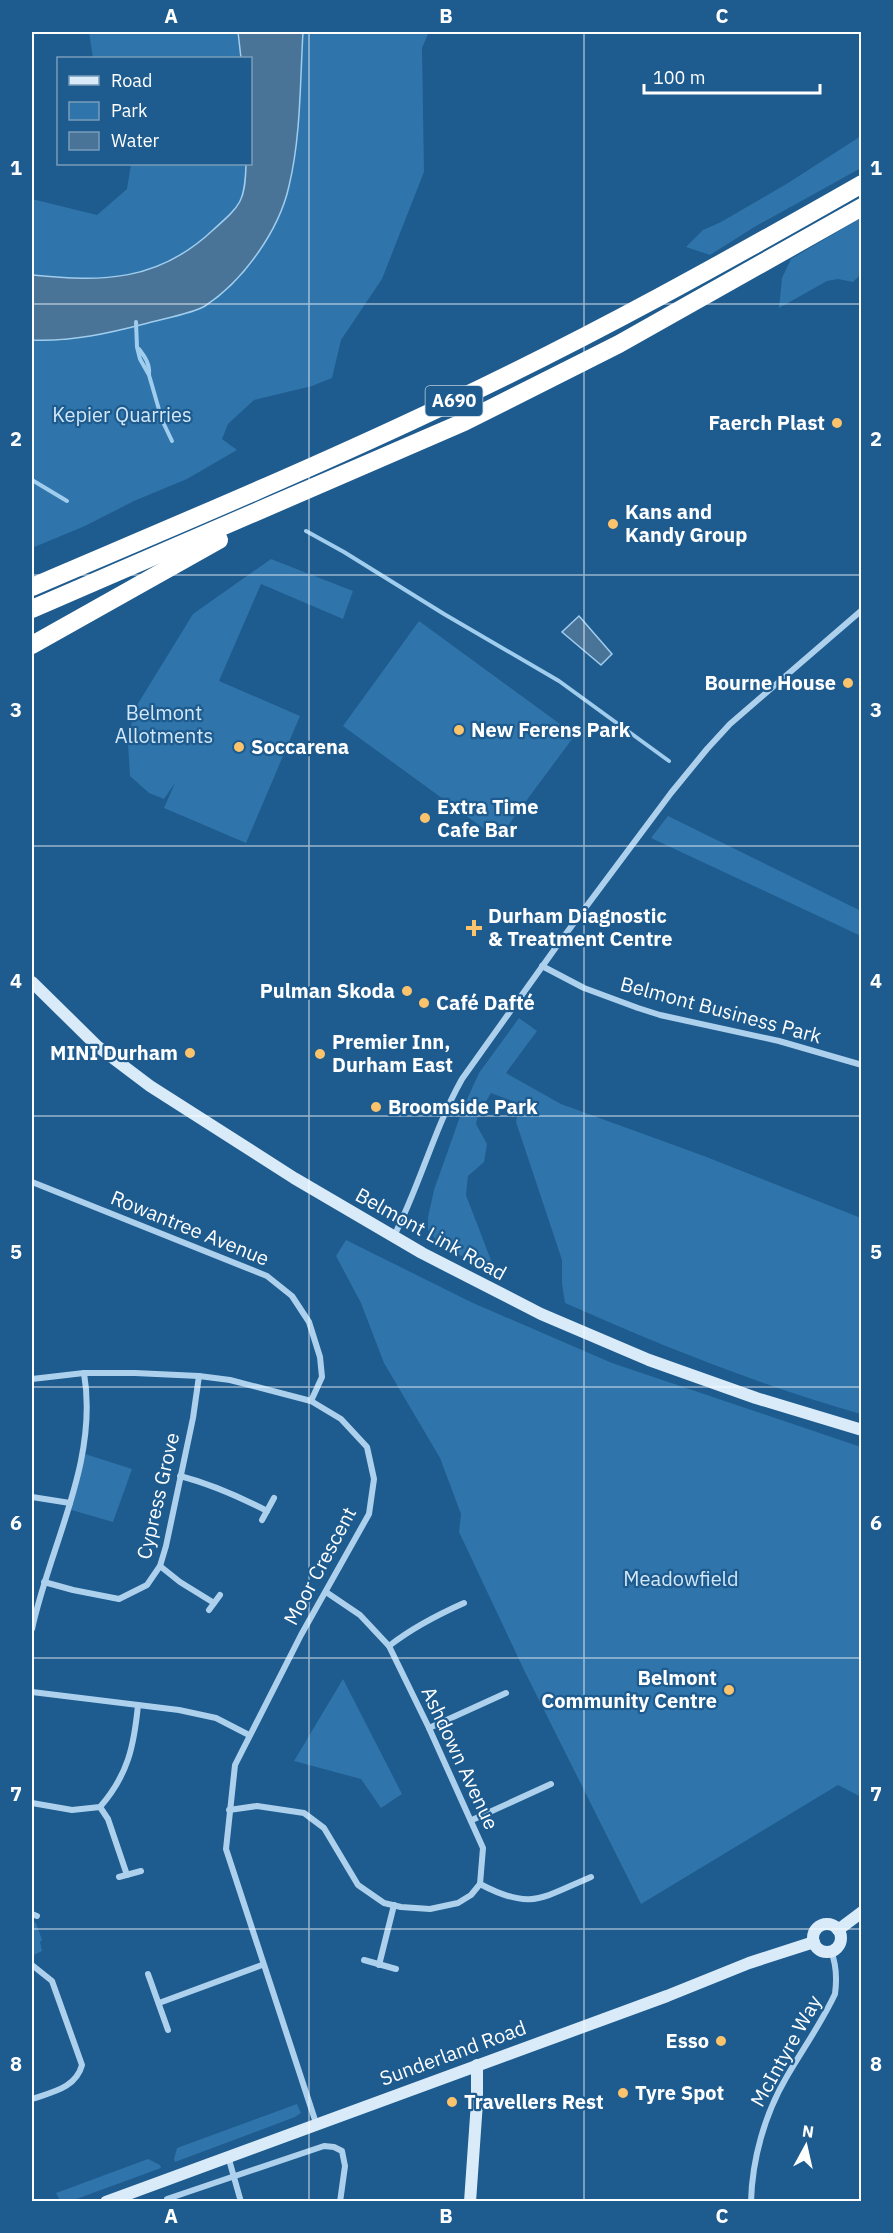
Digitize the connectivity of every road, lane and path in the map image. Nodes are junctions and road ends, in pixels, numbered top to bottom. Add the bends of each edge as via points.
1 (861, 184) edge
2 (861, 207) edge
3 (343, 475) junction
4 (32, 587) edge
5 (32, 609) edge
6 (861, 610) edge
7 (32, 645) edge
8 (542, 966) junction
9 (32, 982) edge
10 (861, 1065) edge
11 (32, 1182) edge
12 (394, 1236) junction
13 (84, 1373) junction
14 (199, 1376) junction
15 (32, 1379) edge
16 (311, 1401) junction
17 (861, 1430) edge
18 (180, 1476) junction
19 (32, 1497) edge
20 (274, 1498) dead end
21 (70, 1503) junction
22 (267, 1511) junction
23 (262, 1520) dead end
24 (160, 1566) junction
25 (44, 1582) junction
26 (326, 1593) junction
27 (220, 1595) dead end
28 (464, 1603) dead end
29 (214, 1604) junction
30 (208, 1610) dead end
31 (32, 1629) edge
32 (389, 1646) junction
33 (32, 1692) edge
34 (506, 1693) dead end
35 (138, 1705) junction
36 (429, 1728) junction
37 (249, 1735) junction
38 (551, 1784) dead end
39 (32, 1803) edge
40 (100, 1807) junction
41 (229, 1810) junction
42 (472, 1820) junction
43 (141, 1871) dead end
44 (127, 1875) junction
45 (591, 1877) dead end
46 (119, 1878) dead end
47 (480, 1884) junction
48 (394, 1905) junction
49 (861, 1912) edge
50 (838, 1930) junction
51 (814, 1942) junction
52 (831, 1951) junction
53 (364, 1960) dead end
54 (32, 1965) edge
55 (262, 1965) junction
56 (379, 1965) junction
57 (396, 1969) dead end
58 (148, 1974) dead end
59 (159, 2003) junction
60 (168, 2030) dead end
61 (477, 2066) junction
62 (32, 2099) edge
63 (316, 2123) junction
64 (228, 2156) junction
65 (235, 2176) junction
66 (167, 2199) dead end
67 (106, 2202) edge
68 (241, 2202) edge
69 (340, 2202) edge
70 (470, 2202) edge
71 (750, 2202) edge

1 - 4 highway, A690 via 711,271 452,403
2 - 3 highway, A690 via 619,344 464,422
3 - 5 highway, A690
3 - 7 highway via 214,542
6 - 8 street via 706,749
8 - 10 street, Belmont Business Park via 584,988 649,1012 779,1041
8 - 12 street via 450,1100 411,1204
9 - 12 street, Belmont Link Road via 97,1046 150,1086 284,1172
11 - 16 street, Rowantree Avenue via 267,1276 292,1296 309,1322 322,1377
12 - 17 street, Belmont Link Road via 531,1309 649,1360
13 - 14 street, Moor Crescent
13 - 15 street, Moor Crescent
13 - 21 street via 87,1414
14 - 16 street, Moor Crescent
14 - 18 street, Cypress Grove
16 - 26 street, Moor Crescent via 341,1419 367,1447 374,1479 369,1514
18 - 22 street via 207,1483
18 - 24 street, Cypress Grove
19 - 21 street
20 - 22 street
21 - 25 street
22 - 23 street
24 - 25 street, Cypress Grove via 147,1585 120,1599
24 - 29 street
25 - 31 street
26 - 32 street, Ashdown Avenue via 360,1615
26 - 37 street, Moor Crescent
27 - 29 street
28 - 32 street via 430,1619
29 - 30 street
32 - 36 street, Ashdown Avenue
33 - 35 street
34 - 36 street
35 - 37 street via 216,1718
35 - 40 street via 128,1764
36 - 42 street, Ashdown Avenue
37 - 41 street, Moor Crescent via 234,1765
38 - 42 street
39 - 40 street via 72,1810
40 - 44 street via 108,1819
41 - 48 street via 257,1806 304,1814 324,1828 358,1885 384,1903
41 - 55 street, Moor Crescent via 225,1849
42 - 47 street, Ashdown Avenue via 483,1848
43 - 44 street
44 - 46 street
45 - 47 street via 525,1901 503,1896
47 - 48 street via 458,1903 430,1909
48 - 56 street
49 - 50 street
50 - 51 street via 829,1925 819,1927
50 - 52 street via 839,1945
51 - 52 street via 823,1951
51 - 61 street, Sunderland Road
52 - 71 street, McIntyre Way via 836,1963 835,1994 768,2114
53 - 56 street
54 - 62 street via 52,1981 82,2065 80,2074 69,2085
55 - 59 street
55 - 63 street, Moor Crescent
56 - 57 street
58 - 59 street
59 - 60 street
61 - 63 street, Sunderland Road
61 - 70 street
63 - 64 street, Sunderland Road
64 - 65 street
64 - 67 street, Sunderland Road
65 - 66 street
65 - 68 street
65 - 69 street via 315,2148 334,2147 342,2151 345,2159

